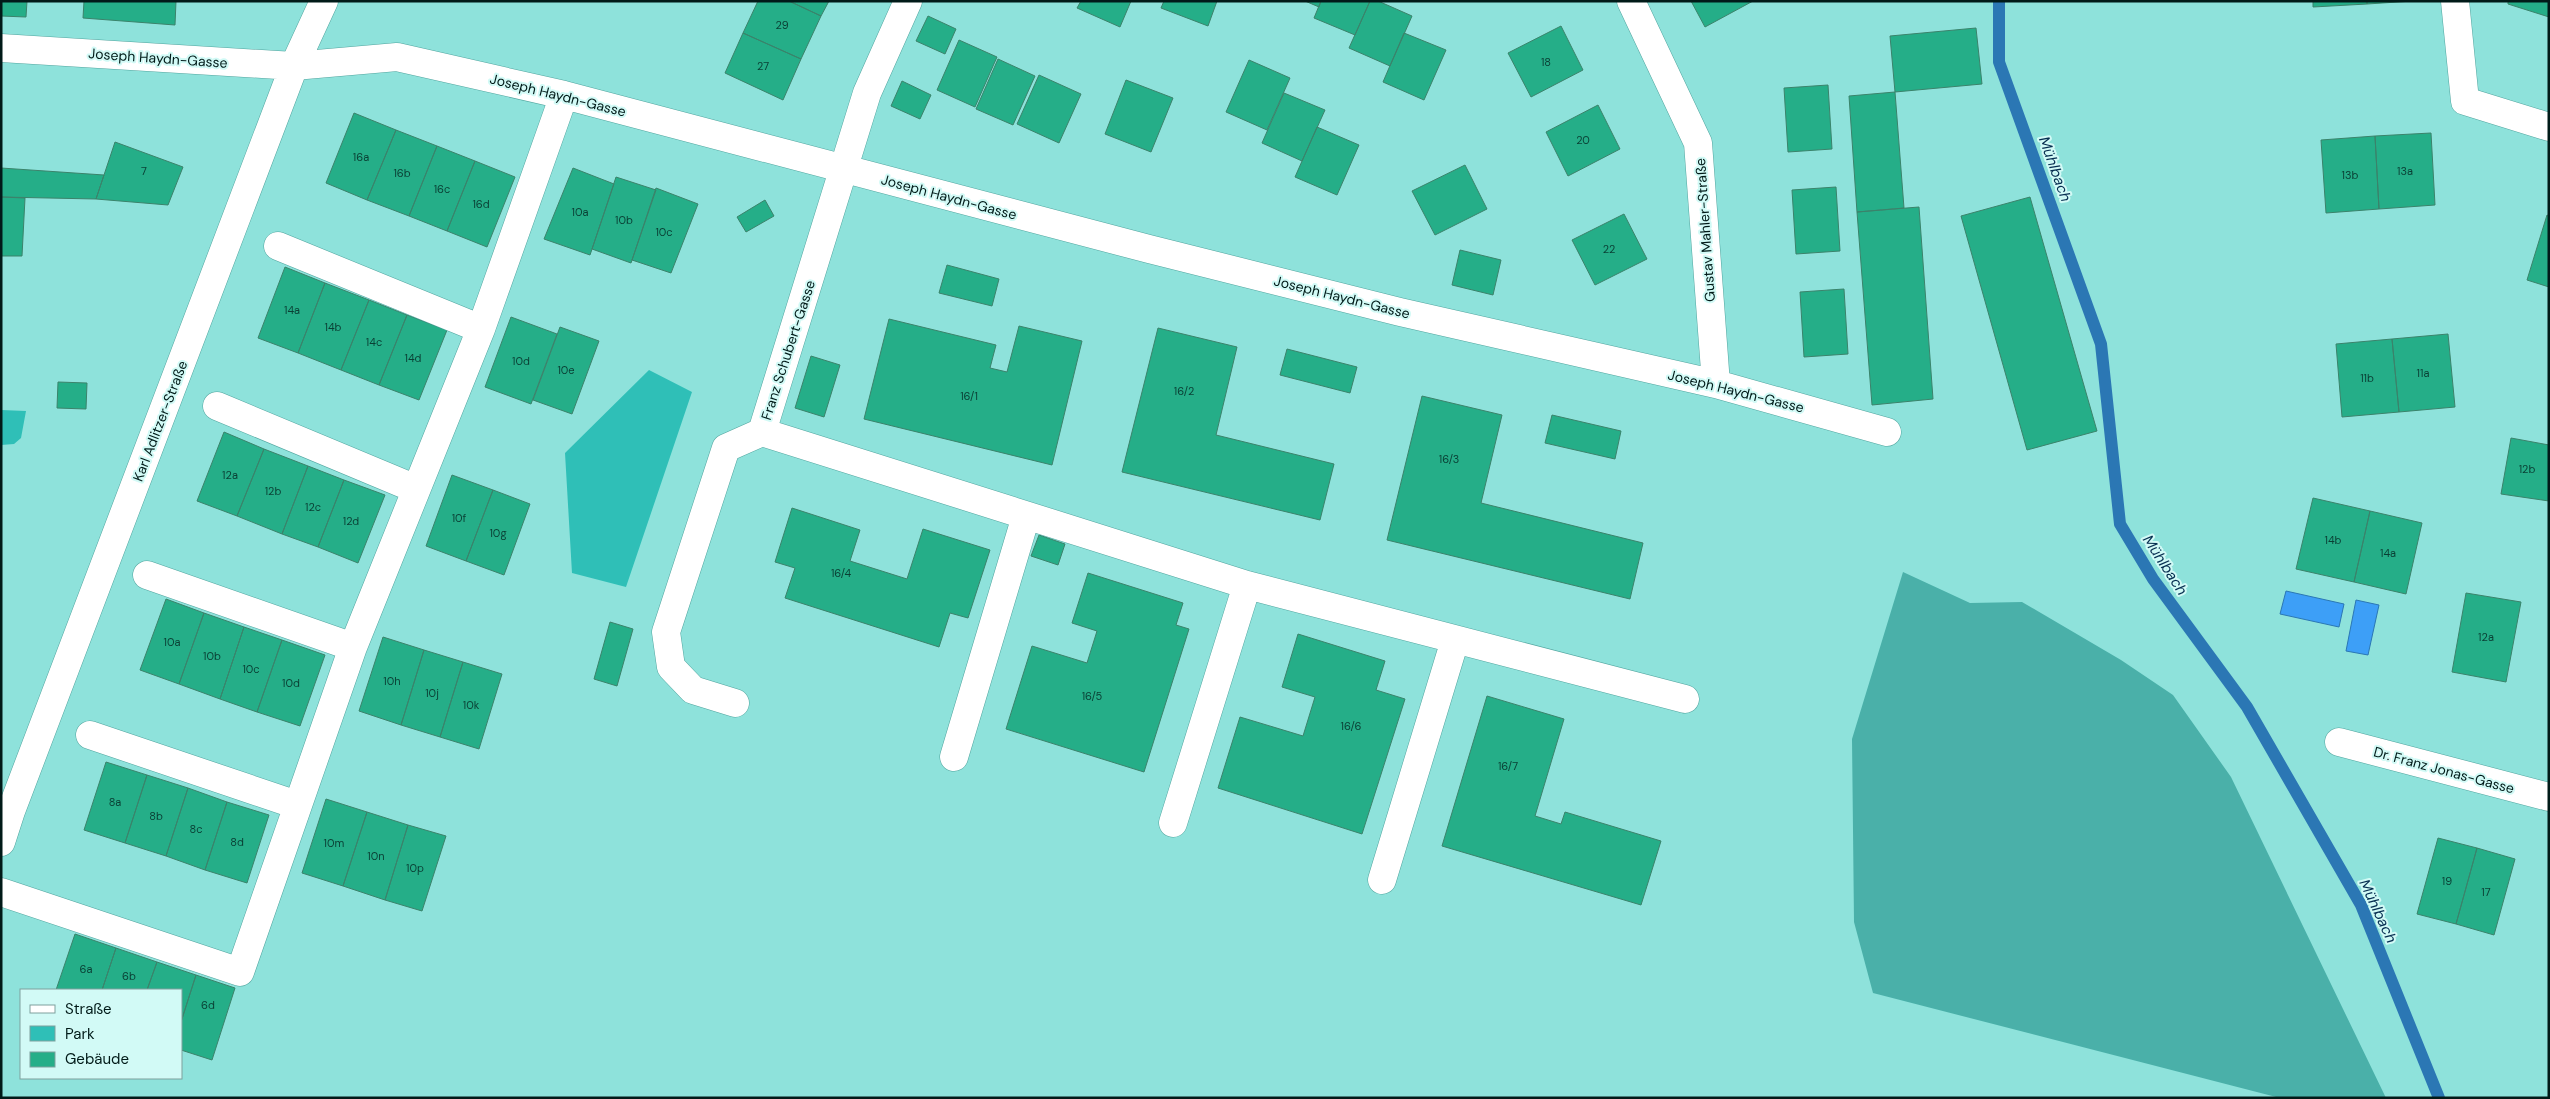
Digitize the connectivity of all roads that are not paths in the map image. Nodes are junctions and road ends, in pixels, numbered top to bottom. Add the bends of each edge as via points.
1 (324, 1) edge
2 (908, 1) edge
3 (1631, 1) edge
4 (2455, 1) edge
5 (1, 48) edge
6 (294, 66) junction
7 (564, 95) junction
8 (2549, 127) edge
9 (844, 169) junction
10 (278, 246) dead end
11 (481, 329) junction
12 (1716, 384) junction
13 (217, 406) dead end
14 (762, 432) junction
15 (1887, 432) dead end
16 (416, 489) junction
17 (1026, 516) junction
18 (147, 575) dead end
19 (1247, 585) junction
20 (1455, 640) junction
21 (353, 647) junction
22 (1685, 698) dead end
23 (734, 703) dead end
24 (90, 735) dead end
25 (2338, 742) dead end
26 (954, 757) dead end
27 (2549, 797) edge
28 (297, 805) junction
29 (1173, 823) dead end
30 (1, 842) edge
31 (1382, 880) dead end
32 (1, 892) edge

1 - 6 street, Karl Adlitzer-Straße
2 - 9 street, Franz Schubert-Gasse via 867,93
3 - 12 street, Gustav Mahler-Straße via 1698,144
4 - 8 street via 2465,102
5 - 6 street, Joseph Haydn-Gasse
6 - 7 street, Joseph Haydn-Gasse via 396,57
6 - 30 street, Karl Adlitzer-Straße
7 - 9 street, Joseph Haydn-Gasse
7 - 11 street
9 - 12 street, Joseph Haydn-Gasse via 1390,310
9 - 14 street, Franz Schubert-Gasse
10 - 11 street
11 - 16 street
12 - 15 street, Joseph Haydn-Gasse
13 - 16 street
14 - 17 street
14 - 23 street, Franz Schubert-Gasse via 726,448 666,632 671,668 693,690
16 - 21 street
17 - 19 street
17 - 26 street
18 - 21 street
19 - 20 street
19 - 29 street
20 - 22 street
20 - 31 street
21 - 28 street
24 - 28 street
25 - 27 street, Dr. Franz Jonas-Gasse
28 - 32 street via 240,972

